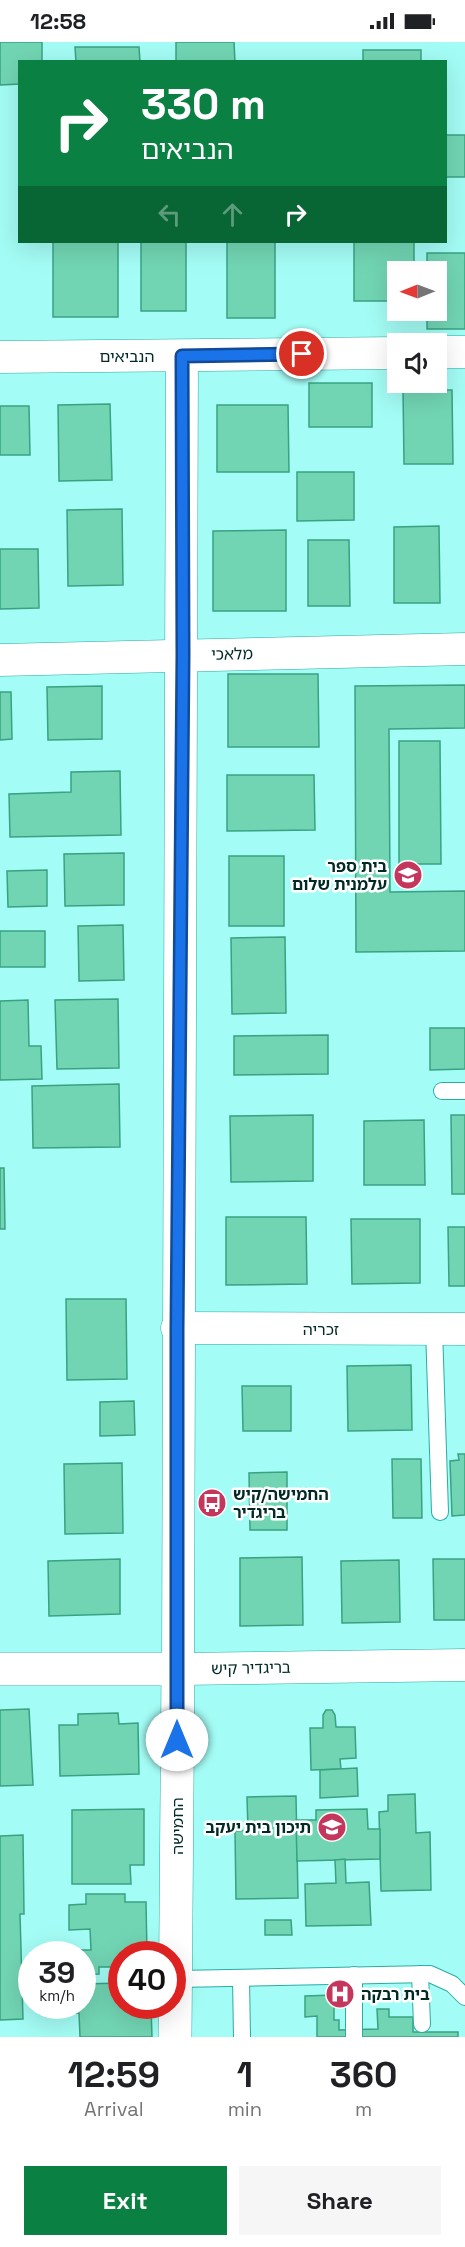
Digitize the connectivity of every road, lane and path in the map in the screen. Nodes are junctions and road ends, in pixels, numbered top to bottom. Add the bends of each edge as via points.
1 (447, 352) edge
2 (465, 352) edge
3 (387, 353) edge
4 (182, 356) junction
5 (0, 357) edge
6 (465, 649) edge
7 (183, 655) junction
8 (0, 660) edge
9 (442, 1091) dead end
10 (465, 1091) edge
11 (177, 1328) junction
12 (434, 1329) junction
13 (465, 1329) edge
14 (440, 1512) dead end
15 (465, 1665) edge
16 (0, 1669) edge
17 (178, 1669) junction
18 (176, 1941) edge
19 (420, 1974) junction
20 (354, 1975) junction
21 (241, 1978) junction
22 (186, 1979) edge
23 (465, 1997) edge
24 (175, 2019) edge
25 (422, 2024) dead end
26 (175, 2037) edge
27 (242, 2037) edge
28 (354, 2037) edge

1 - 2 street
3 - 4 street, הנביאים
4 - 5 street, הנביאים
4 - 7 street, החמישה
6 - 7 street, מלאכי
7 - 8 street, מלאכי
7 - 11 street, החמישה
9 - 10 lane
11 - 12 street, זכריה
11 - 17 street, החמישה
12 - 13 street, זכריה
12 - 14 lane
15 - 17 street, בריגדיר קיש
16 - 17 street, בריגדיר קיש
17 - 18 street, החמישה
19 - 20 lane
19 - 23 lane via 452,1984
19 - 25 lane
20 - 21 lane
20 - 28 lane
21 - 22 lane
21 - 27 lane
24 - 26 street, החמישה

